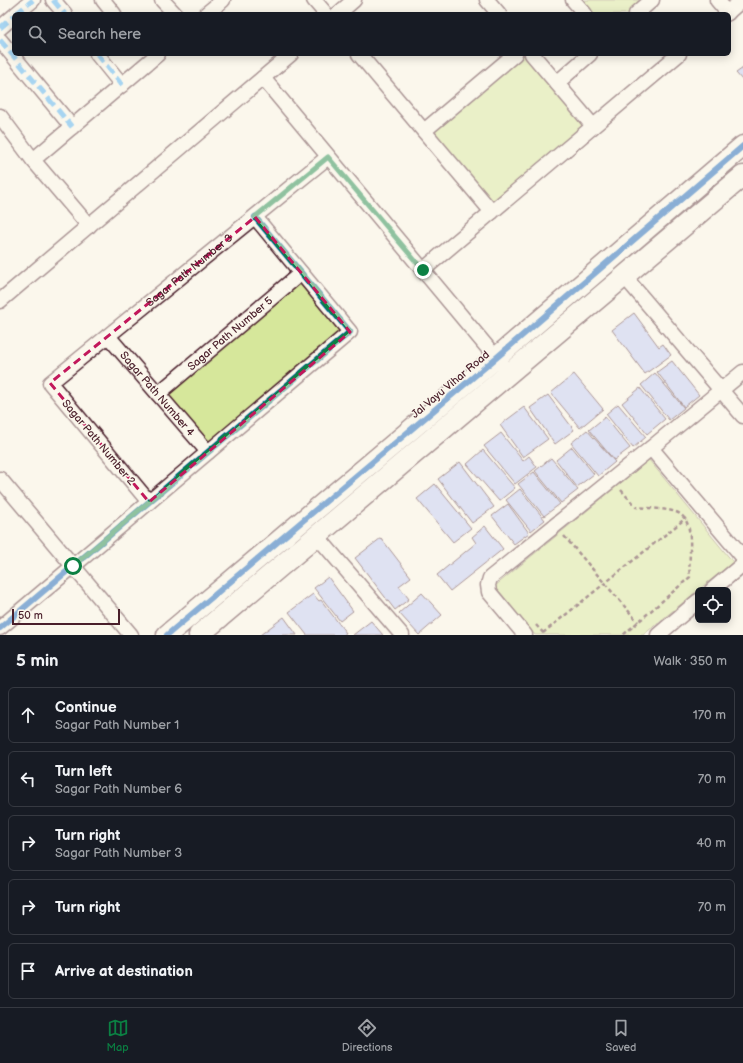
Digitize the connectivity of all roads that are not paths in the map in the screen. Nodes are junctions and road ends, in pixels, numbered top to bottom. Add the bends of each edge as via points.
1 (33, 0) edge
2 (53, 0) edge
3 (103, 0) edge
4 (162, 0) edge
5 (223, 0) edge
6 (314, 0) edge
7 (354, 0) edge
8 (487, 0) edge
9 (573, 0) edge
10 (652, 0) edge
11 (716, 0) edge
12 (742, 0) edge
13 (19, 12) edge
14 (63, 12) edge
15 (112, 12) edge
16 (172, 12) edge
17 (208, 12) edge
18 (324, 12) edge
19 (340, 12) edge
20 (497, 12) edge
21 (583, 12) edge
22 (638, 12) edge
23 (726, 12) edge
24 (728, 12) edge
25 (12, 18) edge
26 (0, 28) edge
27 (0, 40) edge
28 (12, 54) edge
29 (13, 56) edge
30 (99, 56) edge
31 (152, 56) edge
32 (289, 56) edge
33 (361, 56) edge
34 (513, 56) edge
35 (534, 56) edge
36 (588, 56) edge
37 (676, 56) edge
38 (262, 78) junction
39 (557, 83) junction
40 (122, 84) junction
41 (0, 116) edge
42 (593, 126) junction
43 (72, 127) junction
44 (424, 131) junction
45 (743, 146) edge
46 (328, 157) junction
47 (33, 160) junction
48 (743, 176) edge
49 (492, 212) junction
50 (255, 217) junction
51 (89, 226) junction
52 (423, 270) junction
53 (301, 273) junction
54 (624, 276) junction
55 (0, 301) edge
56 (108, 336) junction
57 (496, 358) junction
58 (743, 372) edge
59 (509, 374) junction
60 (50, 382) joint
61 (721, 390) junction
62 (158, 394) junction
63 (743, 416) edge
64 (651, 448) junction
65 (208, 452) junction
66 (0, 479) edge
67 (149, 502) junction
68 (316, 536) junction
69 (743, 557) edge
70 (743, 564) edge
71 (73, 566) junction
72 (716, 587) edge
73 (695, 604) edge
74 (1, 626) edge
75 (131, 635) edge
76 (168, 635) edge
77 (199, 635) edge
78 (402, 635) edge
79 (525, 635) edge
80 (658, 635) edge

1 - 13 street
2 - 14 street
3 - 15 street
4 - 16 street
5 - 17 street
6 - 18 street
7 - 19 street
8 - 20 street
9 - 21 street
10 - 22 street
11 - 23 street
12 - 24 street
25 - 26 street
27 - 28 street
29 - 43 street
30 - 40 street
31 - 40 street
32 - 38 street
33 - 44 street
34 - 44 street
35 - 39 street
36 - 39 street
37 - 42 street
38 - 46 street
38 - 51 street
39 - 42 street
40 - 43 street
41 - 47 street
42 - 49 street
43 - 47 street
44 - 49 street
45 - 57 street, Jal Vayu Vihar Road
46 - 50 street, Sagar Path Number 3
46 - 52 street
47 - 51 street
48 - 54 street
49 - 52 street
50 - 53 street
50 - 56 street, Sagar Path Number 3
51 - 55 street
52 - 57 street
53 - 62 street, Sagar Path Number 5
53 - 65 street via 350,332
54 - 59 street
54 - 61 street
56 - 60 street, Sagar Path Number 3
56 - 62 street, Sagar Path Number 4
57 - 59 street
57 - 76 street, Jal Vayu Vihar Road
58 - 61 street
59 - 68 street
60 - 67 street, Sagar Path Number 2
61 - 63 street
61 - 64 street
62 - 65 street, Sagar Path Number 4
64 - 69 street
64 - 79 street via 490,578 489,592
65 - 67 street
66 - 71 street
67 - 71 street
68 - 77 street
68 - 78 street
70 - 72 street
71 - 74 street
71 - 75 street
73 - 80 street

